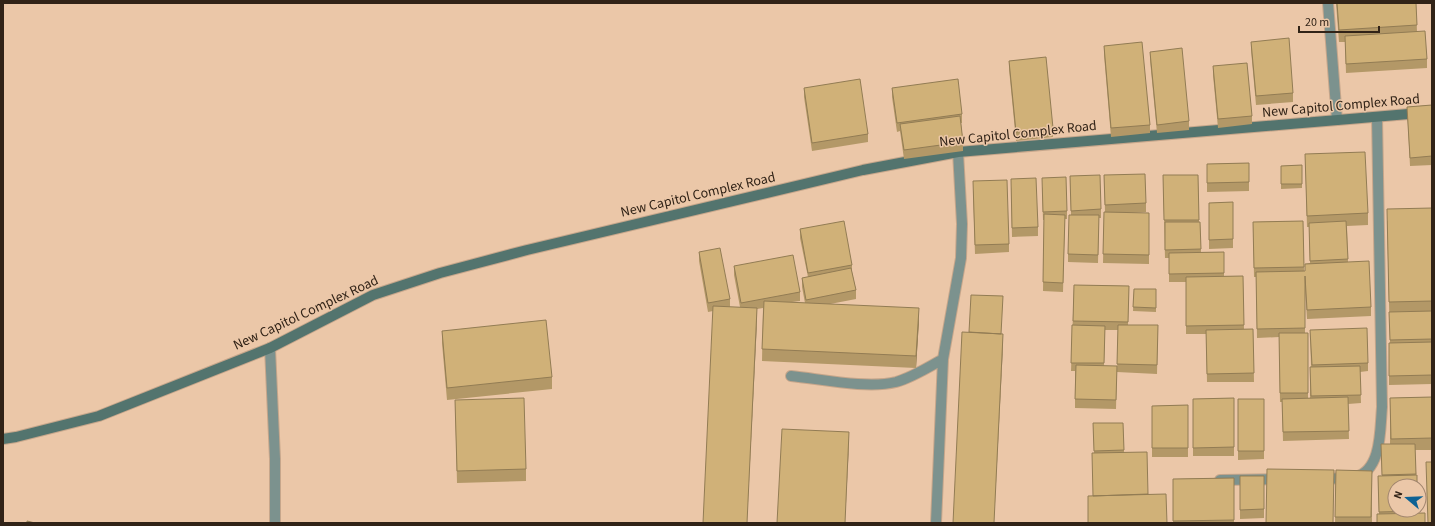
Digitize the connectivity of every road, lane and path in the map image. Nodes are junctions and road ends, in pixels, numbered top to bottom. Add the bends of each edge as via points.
1 (1328, 3) edge
2 (1432, 112) edge
3 (1376, 117) junction
4 (1337, 120) junction
5 (958, 152) junction
6 (270, 348) junction
7 (943, 359) junction
8 (791, 376) dead end
9 (3, 439) edge
10 (1308, 478) edge
11 (1293, 479) edge
12 (1207, 481) edge
13 (275, 523) edge
14 (936, 523) edge

1 - 4 street
2 - 3 main road, New Capitol Complex Road
3 - 4 main road, New Capitol Complex Road
3 - 10 street via 1385,407 1379,446 1367,472 1355,477
4 - 5 main road, New Capitol Complex Road
5 - 6 main road, New Capitol Complex Road via 863,170 440,273 374,295
5 - 7 street via 961,258
6 - 9 main road, New Capitol Complex Road via 99,416
6 - 13 street
7 - 8 street via 896,382 866,385
7 - 14 street
11 - 12 street

